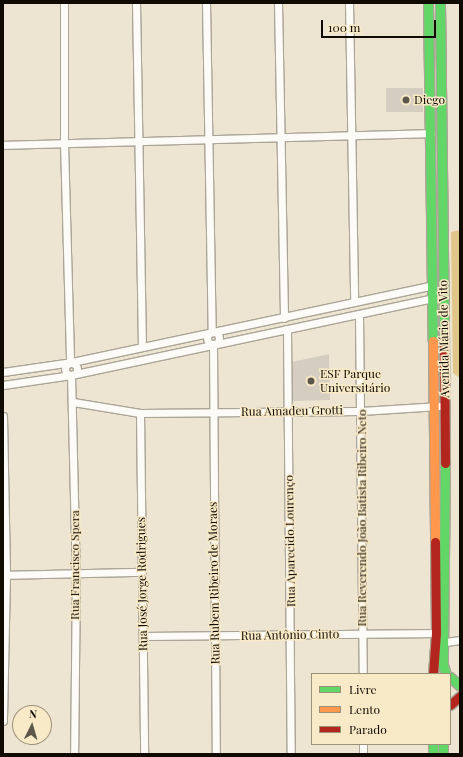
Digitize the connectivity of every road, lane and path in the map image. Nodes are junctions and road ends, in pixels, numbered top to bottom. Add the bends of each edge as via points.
1 (64, 3) edge
2 (136, 3) edge
3 (206, 3) edge
4 (278, 3) edge
5 (349, 3) edge
6 (428, 3) edge
7 (440, 3) edge
8 (430, 79) junction
9 (442, 79) junction
10 (431, 133) junction
11 (351, 135) junction
12 (280, 137) junction
13 (207, 139) junction
14 (138, 141) junction
15 (64, 143) junction
16 (3, 145) edge
17 (433, 285) junction
18 (354, 302) junction
19 (433, 302) junction
20 (444, 306) junction
21 (359, 314) junction
22 (284, 318) junction
23 (288, 329) junction
24 (212, 332) junction
25 (214, 344) junction
26 (142, 346) junction
27 (70, 363) junction
28 (3, 372) edge
29 (72, 375) junction
30 (3, 385) edge
31 (73, 402) junction
32 (433, 406) junction
33 (445, 406) junction
34 (361, 411) junction
35 (212, 412) junction
36 (289, 412) junction
37 (140, 413) junction
38 (3, 416) edge
39 (140, 572) junction
40 (76, 574) junction
41 (5, 575) edge
42 (363, 633) junction
43 (440, 633) junction
44 (291, 635) junction
45 (143, 636) junction
46 (215, 636) junction
47 (460, 640) edge
48 (439, 643) junction
49 (363, 673) edge
50 (433, 673) edge
51 (446, 673) edge
52 (460, 696) edge
53 (451, 704) edge
54 (3, 721) edge
55 (74, 754) edge
56 (144, 754) edge
57 (216, 754) edge
58 (291, 754) edge

1 - 15 street
2 - 14 street
3 - 13 street
4 - 12 street
5 - 11 street
6 - 8 main road, Avenida Mário de Vito
7 - 9 main road, Avenida Mário de Vito
8 - 9 main road
8 - 10 main road, Avenida Mário de Vito
9 - 20 main road, Avenida Mário de Vito
10 - 11 street
10 - 17 main road, Avenida Mário de Vito
11 - 12 street
11 - 18 street
12 - 13 street
12 - 22 street
13 - 14 street
13 - 24 street
14 - 15 street
14 - 26 street
15 - 16 street
15 - 27 street
17 - 18 street
17 - 19 main road, Avenida Mário de Vito
18 - 22 street
19 - 20 main road
19 - 21 street
19 - 32 main road, Avenida Mário de Vito
20 - 33 main road, Avenida Mário de Vito
21 - 23 street
21 - 34 street, Rua Reverendo João Batista Ribeiro Neto
22 - 24 street
23 - 25 street
23 - 36 street, Rua Aparecido Lourenço
24 - 25 street, Rua Rubem Ribeiro de Moraes via 219,336 218,342
24 - 26 street
25 - 29 street
25 - 35 street, Rua Rubem Ribeiro de Moraes
26 - 27 street
27 - 28 street
27 - 29 street, Rua Francisco Spera via 64,371
29 - 30 street
29 - 31 street, Rua Francisco Spera
31 - 37 street, Rua Amadeu Grotti
31 - 40 street, Rua Francisco Spera
32 - 33 street, Rua Amadeu Grotti
32 - 34 street, Rua Amadeu Grotti
32 - 43 main road, Avenida Mário de Vito
33 - 43 main road, Avenida Mário de Vito
34 - 36 street, Rua Amadeu Grotti
34 - 42 street, Rua Reverendo João Batista Ribeiro Neto
35 - 36 street, Rua Amadeu Grotti
35 - 37 street, Rua Amadeu Grotti
35 - 46 street, Rua Rubem Ribeiro de Moraes
36 - 44 street, Rua Aparecido Lourenço
37 - 39 street, Rua José Jorge Rodrigues
38 - 41 street
39 - 40 street
39 - 45 street, Rua José Jorge Rodrigues
40 - 41 street
40 - 55 street, Rua Francisco Spera
41 - 54 street
42 - 43 street, Rua Antônio Cinto
42 - 44 street, Rua Antônio Cinto
42 - 49 street, Rua Reverendo João Batista Ribeiro Neto
43 - 48 main road, Avenida Mário de Vito
44 - 46 street, Rua Antônio Cinto
44 - 58 street, Rua Aparecido Lourenço
45 - 46 street, Rua Antônio Cinto
45 - 56 street, Rua José Jorge Rodrigues
46 - 57 street, Rua Rubem Ribeiro de Moraes
47 - 48 street
48 - 50 main road, Avenida Mário de Vito
48 - 51 main road, Avenida Mário de Vito
52 - 53 main road

